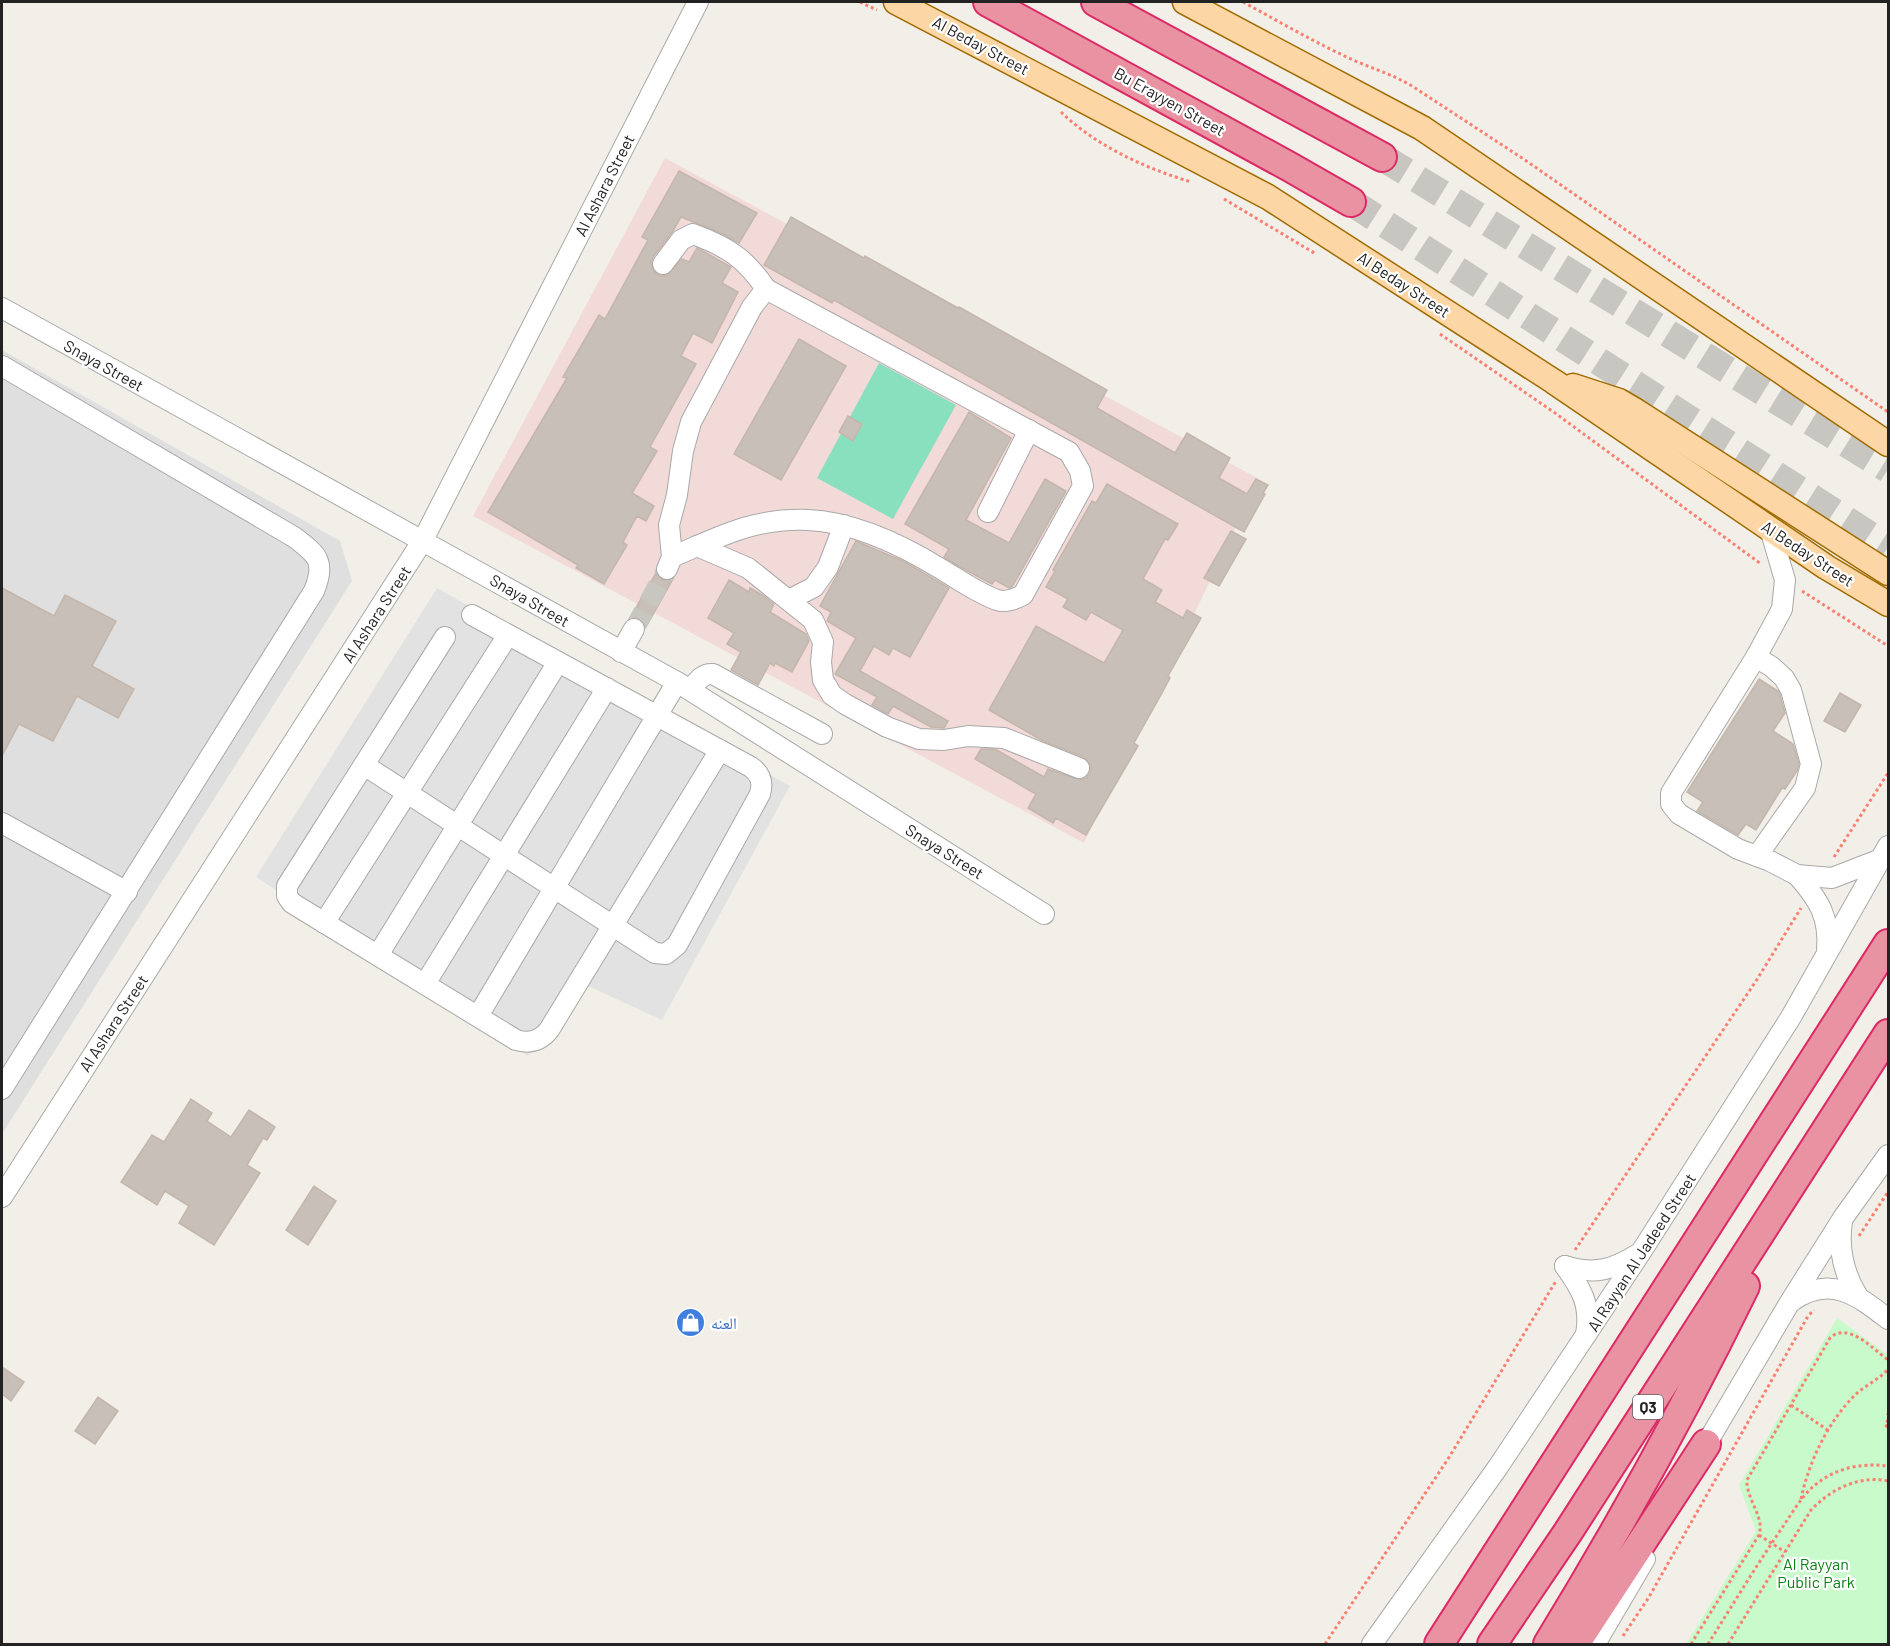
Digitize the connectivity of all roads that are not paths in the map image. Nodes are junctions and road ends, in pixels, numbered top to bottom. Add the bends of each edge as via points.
1 (698, 2) edge
2 (988, 2) edge
3 (1096, 2) edge
4 (1185, 2) edge
5 (888, 6) edge
6 (1382, 157) tunnel mouth
7 (1351, 202) tunnel mouth
8 (663, 264) dead end
9 (766, 289) junction
10 (2, 308) edge
11 (2, 366) edge
12 (1553, 381) junction
13 (1029, 430) junction
14 (1888, 444) edge
15 (987, 512) dead end
16 (844, 525) junction
17 (1770, 529) junction
18 (423, 540) junction
19 (697, 546) junction
20 (1887, 571) edge
21 (789, 600) junction
22 (1888, 604) edge
23 (472, 615) dead end
24 (634, 629) tunnel mouth
25 (508, 635) junction
26 (445, 638) dead end
27 (621, 652) junction
28 (1756, 657) junction
29 (558, 662) junction
30 (684, 686) junction
31 (607, 688) junction
32 (658, 716) junction
33 (822, 734) dead end
34 (720, 750) junction
35 (364, 765) junction
36 (1079, 768) dead end
37 (408, 792) junction
38 (2, 823) edge
39 (458, 825) junction
40 (1885, 852) edge
41 (504, 855) junction
42 (1757, 856) junction
43 (1816, 884) junction
44 (555, 888) junction
45 (127, 892) junction
46 (1044, 914) dead end
47 (324, 923) junction
48 (613, 926) junction
49 (1888, 944) edge
50 (1827, 954) junction
51 (378, 955) junction
52 (425, 984) junction
53 (478, 1016) junction
54 (1888, 1034) edge
55 (2, 1089) edge
56 (1888, 1155) edge
57 (1802, 1168) junction
58 (2, 1197) edge
59 (1843, 1218) junction
60 (1641, 1252) junction
61 (1857, 1295) junction
62 (1790, 1302) junction
63 (1888, 1319) edge
64 (1586, 1337) junction
65 (1706, 1444) junction
66 (1513, 1528) junction
67 (1372, 1644) edge
68 (1416, 1644) edge
69 (1439, 1644) edge
70 (1492, 1644) edge
71 (1548, 1644) edge
72 (1575, 1644) edge
73 (1595, 1644) edge

1 - 18 street, Al Ashara Street
2 - 7 highway, Bu Erayyen Street
3 - 6 highway
4 - 14 main road via 1422,128
5 - 12 main road, Al Beday Street via 1268,196
8 - 9 street via 681,240 693,234 743,260
9 - 13 street
9 - 19 street via 752,307 691,422 683,451 669,525 670,563
10 - 18 street, Snaya Street
11 - 45 street via 294,537 319,560 321,574 314,591
12 - 17 main road, Al Beday Street
12 - 20 main road via 1619,401
13 - 15 street
13 - 16 street via 1069,452 1083,486 1023,595 999,601 907,548
16 - 19 street via 809,520 765,522 730,531
16 - 21 street via 828,567 814,587
17 - 22 main road, Al Beday Street
17 - 28 street via 1785,580 1782,609
18 - 27 street, Snaya Street
18 - 58 street, Al Ashara Street
19 - 21 street via 748,568
21 - 36 street via 813,620 823,642 822,680 832,695 845,704 919,739 1004,738
23 - 25 street
24 - 27 street
25 - 29 street
25 - 37 street
26 - 35 street
27 - 30 street, Snaya Street
28 - 42 street via 1778,673 1791,690 1811,764 1804,788
28 - 42 street via 1671,793 1671,804 1679,814
29 - 31 street
29 - 39 street
30 - 32 street
30 - 33 street via 713,674
30 - 46 street, Snaya Street
31 - 32 street
31 - 41 street
32 - 34 street
32 - 44 street
34 - 48 street
34 - 48 street via 755,770 762,789 677,945 666,954 655,953
35 - 37 street
35 - 47 street via 287,886 292,903
37 - 39 street
37 - 47 street
38 - 45 street
39 - 41 street
39 - 51 street
40 - 43 street
40 - 50 street, Al Rayyan Al Jadeed Street
41 - 44 street
41 - 52 street
42 - 43 street
43 - 50 street via 1829,934
44 - 48 street
44 - 53 street
45 - 55 street
47 - 51 street
48 - 53 street via 544,1036 532,1042 516,1040
49 - 66 highway
50 - 60 street, Al Rayyan Al Jadeed Street
51 - 52 street
52 - 53 street
54 - 57 highway, Q3
56 - 59 street
57 - 70 highway, Q3 via 1568,1533
57 - 71 highway via 1673,1429
59 - 61 street via 1842,1257 1846,1276
59 - 62 street
60 - 64 street, Al Rayyan Al Jadeed Street
60 - 64 street via 1605,1270 1564,1266 1585,1299
61 - 62 street via 1821,1288 1804,1292
61 - 63 street
62 - 65 street
64 - 67 street, Al Rayyan Al Jadeed Street
65 - 72 highway
65 - 73 street via 1632,1584
66 - 68 highway
66 - 69 highway

